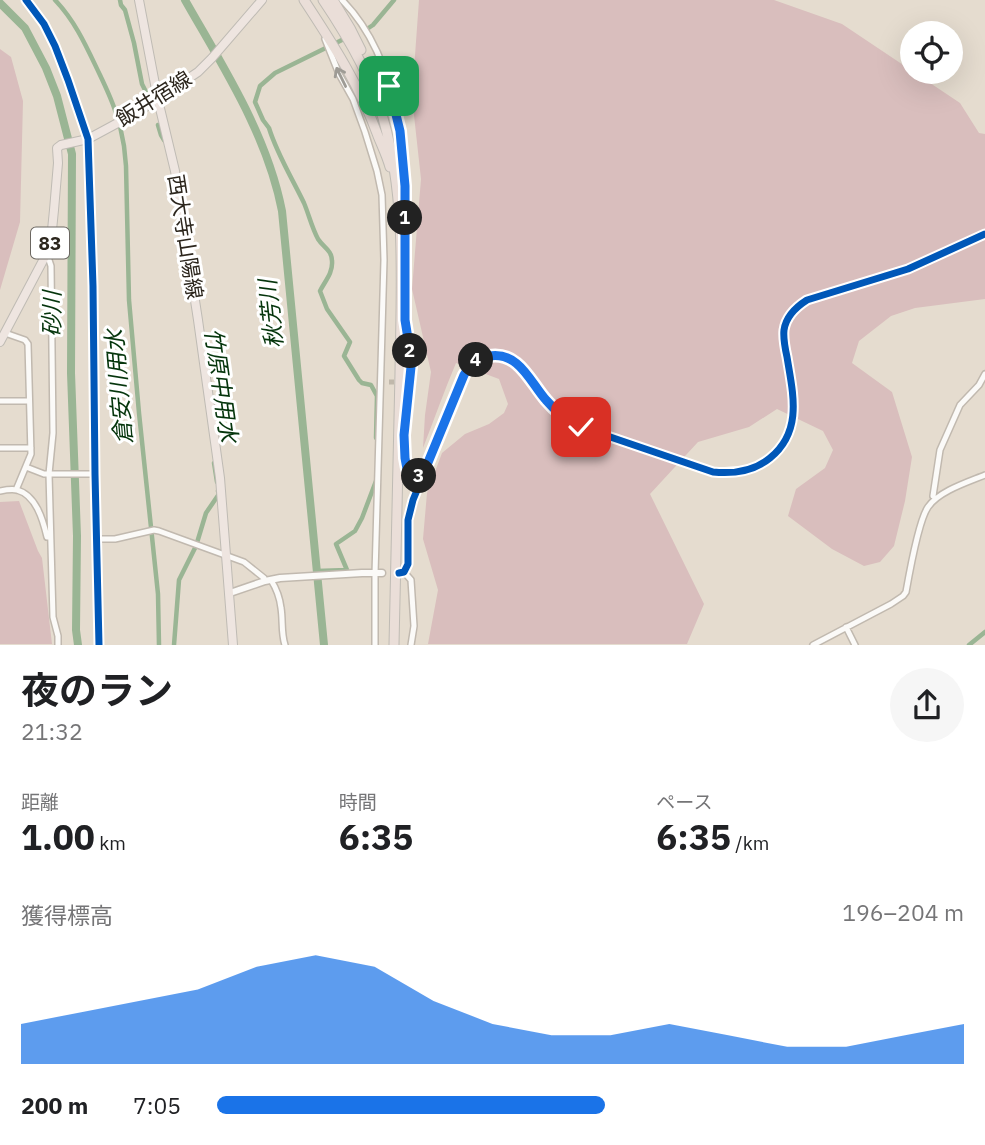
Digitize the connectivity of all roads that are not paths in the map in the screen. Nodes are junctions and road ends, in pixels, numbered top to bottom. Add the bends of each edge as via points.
1 (26, 0) edge
2 (139, 0) edge
3 (262, 0) edge
4 (323, 0) edge
5 (333, 0) edge
6 (342, 0) edge
7 (307, 4) edge
8 (347, 29) junction
9 (334, 52) junction
10 (158, 100) junction
11 (86, 139) junction
12 (400, 206) junction
13 (985, 234) edge
14 (45, 258) junction
15 (5, 333) junction
16 (0, 342) edge
17 (985, 374) edge
18 (380, 381) junction
19 (389, 382) tunnel mouth
20 (0, 401) edge
21 (29, 401) junction
22 (581, 427) tunnel mouth
23 (638, 447) tunnel mouth
24 (1, 448) edge
25 (31, 448) junction
26 (26, 467) junction
27 (50, 474) junction
28 (95, 474) junction
29 (985, 475) edge
30 (422, 477) junction
31 (16, 490) junction
32 (0, 491) edge
33 (933, 495) dead end
34 (47, 537) dead end
35 (97, 539) junction
36 (227, 555) junction
37 (402, 572) joint
38 (379, 573) junction
39 (268, 580) junction
40 (230, 593) junction
41 (846, 627) junction
42 (58, 645) edge
43 (99, 645) edge
44 (233, 645) edge
45 (285, 645) edge
46 (375, 645) edge
47 (394, 645) edge
48 (411, 645) edge
49 (813, 645) edge
50 (855, 645) edge

1 - 11 street via 55,46
2 - 10 main road, 西大寺山陽線
3 - 10 main road, 飯井宿線 / 83 via 198,72
4 - 8 highway
5 - 8 highway
6 - 30 street via 361,23 382,65 400,131 405,186 405,320 410,351 405,458 407,469
7 - 9 highway
8 - 12 highway via 383,116
9 - 12 highway via 358,88 375,127
18 -> 9 street via 382,195 355,99 339,74
10 - 11 main road, 飯井宿線 / 83
10 - 36 main road, 西大寺山陽線 via 175,171 198,320
11 - 14 main road, 飯井宿線 / 83 via 57,148 51,240
11 - 28 street
12 - 47 highway
13 - 23 street via 908,269 798,306 784,329 794,399 792,421 784,442 762,463 748,470 720,473
14 - 15 main road, 飯井宿線 / 83
14 - 27 street via 51,266
15 - 16 main road, 飯井宿線 / 83
15 - 21 street via 28,344
17 - 33 street via 960,405 940,450
18 - 19 street
18 - 38 street
20 - 21 street
21 - 25 street
22 - 30 street via 554,409 513,360 486,356 464,375
24 - 25 street
25 - 26 street
26 - 27 street
26 - 31 street
27 - 28 street
27 - 42 street via 53,617
28 - 35 street
29 - 41 street via 928,507 903,596
30 - 37 street via 410,510 408,564
31 - 32 street
31 - 34 street via 36,505
35 - 36 street via 154,530
35 - 43 street
36 - 39 street
36 - 40 main road, 西大寺山陽線
37 - 48 street via 411,580
38 - 39 street
38 - 46 street
39 - 40 street
39 - 45 street via 281,608
40 - 44 main road, 西大寺山陽線
41 - 49 street
41 - 50 street

